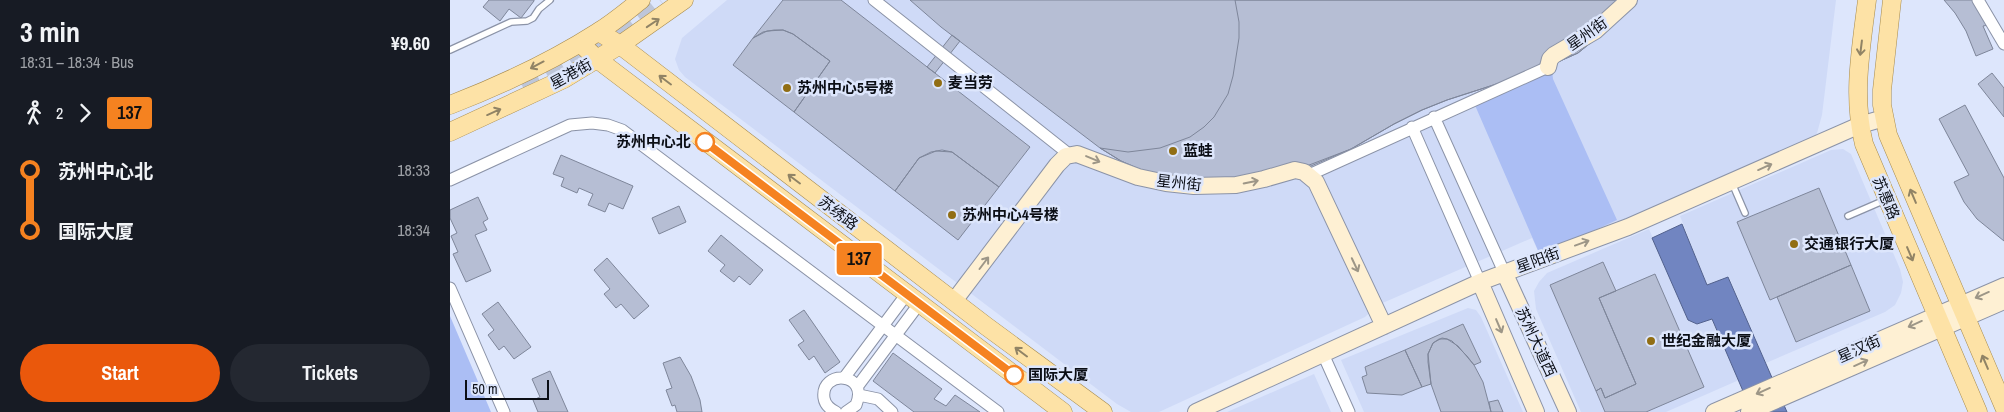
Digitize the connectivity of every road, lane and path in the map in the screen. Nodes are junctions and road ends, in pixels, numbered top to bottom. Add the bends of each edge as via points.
1 (550, 0) edge
2 (641, 0) edge
3 (684, 0) edge
4 (874, 0) edge
5 (1629, 0) edge
6 (1866, 0) edge
7 (1892, 0) edge
8 (1978, 0) edge
9 (599, 32) junction
10 (580, 42) junction
11 (2004, 44) edge
12 (620, 46) junction
13 (450, 50) edge
14 (597, 59) junction
15 (1548, 67) joint
16 (450, 105) edge
17 (1434, 117) junction
18 (1884, 118) junction
19 (1860, 125) junction
20 (1412, 127) junction
21 (450, 132) edge
22 (1070, 155) junction
23 (1309, 175) junction
24 (450, 180) edge
25 (1732, 181) junction
26 (1886, 199) junction
27 (1745, 213) dead end
28 (1848, 216) dead end
29 (1504, 272) junction
30 (1480, 282) junction
31 (2004, 286) edge
32 (450, 288) edge
33 (912, 299) junction
34 (2004, 301) edge
35 (954, 302) junction
36 (1963, 311) junction
37 (1938, 322) junction
38 (1384, 326) junction
39 (882, 327) junction
40 (894, 336) junction
41 (1322, 354) junction
42 (844, 378) junction
43 (1788, 388) junction
44 (858, 390) junction
45 (1745, 406) edge
46 (2004, 407) edge
47 (830, 410) edge
48 (504, 412) edge
49 (846, 412) edge
50 (892, 412) edge
51 (998, 412) edge
52 (1063, 412) edge
53 (1102, 412) edge
54 (1196, 412) edge
55 (1348, 412) edge
56 (1536, 412) edge
57 (1568, 412) edge
58 (1714, 412) edge
59 (1978, 412) edge

1 - 13 lane via 533,18 511,22
2 - 9 main road, 星港街
12 -> 3 main road, 星港街
4 - 22 street
5 - 15 street, 星州街 via 1595,32 1554,55
6 -> 19 main road, 苏惠路 via 1858,73
7 - 18 main road, 苏惠路 via 1882,90
8 - 11 street
9 - 10 main road, 星港街
9 - 12 main road, 苏绣路
10 - 14 main road, 苏绣路
10 -> 16 main road, 星港街
12 - 14 main road, 星港街
35 -> 12 main road, 苏绣路
21 -> 14 main road, 星港街 via 555,83
14 - 33 main road, 苏绣路
15 - 17 street
17 - 20 street
17 - 29 street
18 - 19 street, 星阳街
36 -> 18 main road, 苏惠路 via 1896,155
25 -> 19 street, 星阳街
19 - 26 main road, 苏惠路 via 1864,144
20 - 23 street
20 - 30 street
22 -> 23 street, 星州街 via 1086,156 1118,170 1187,186 1236,185 1295,170
35 -> 22 street via 1058,165
23 -> 38 street via 1316,182
24 - 39 street via 570,125 608,125 622,130
25 - 27 lane
29 -> 25 street, 星阳街 via 1628,227
26 - 28 lane
26 -> 37 main road, 苏惠路
29 - 30 street, 星阳街
29 - 57 street, 苏州大道西
30 - 38 street, 星阳街
30 -> 56 street, 苏州大道西
31 -> 36 street, 星汉街
32 - 48 street
33 - 39 street
33 - 40 street
33 - 52 main road, 苏绣路
34 - 36 street, 星汉街
53 -> 35 main road, 苏绣路
36 - 37 street, 星汉街
46 -> 36 main road, 苏惠路
37 -> 43 street, 星汉街 via 1838,358
43 -> 37 street, 星汉街 via 1816,383
37 - 59 main road, 苏惠路
38 - 41 street, 星阳街
39 - 40 street
39 - 42 street
40 - 44 street
40 - 51 street
41 - 54 street, 星阳街
41 - 55 street
42 - 44 street via 854,382
42 - 47 street via 833,379 826,387 824,398
43 - 45 street, 星汉街
44 - 49 street via 856,405
44 - 50 street via 878,399
45 - 58 street, 星汉街

